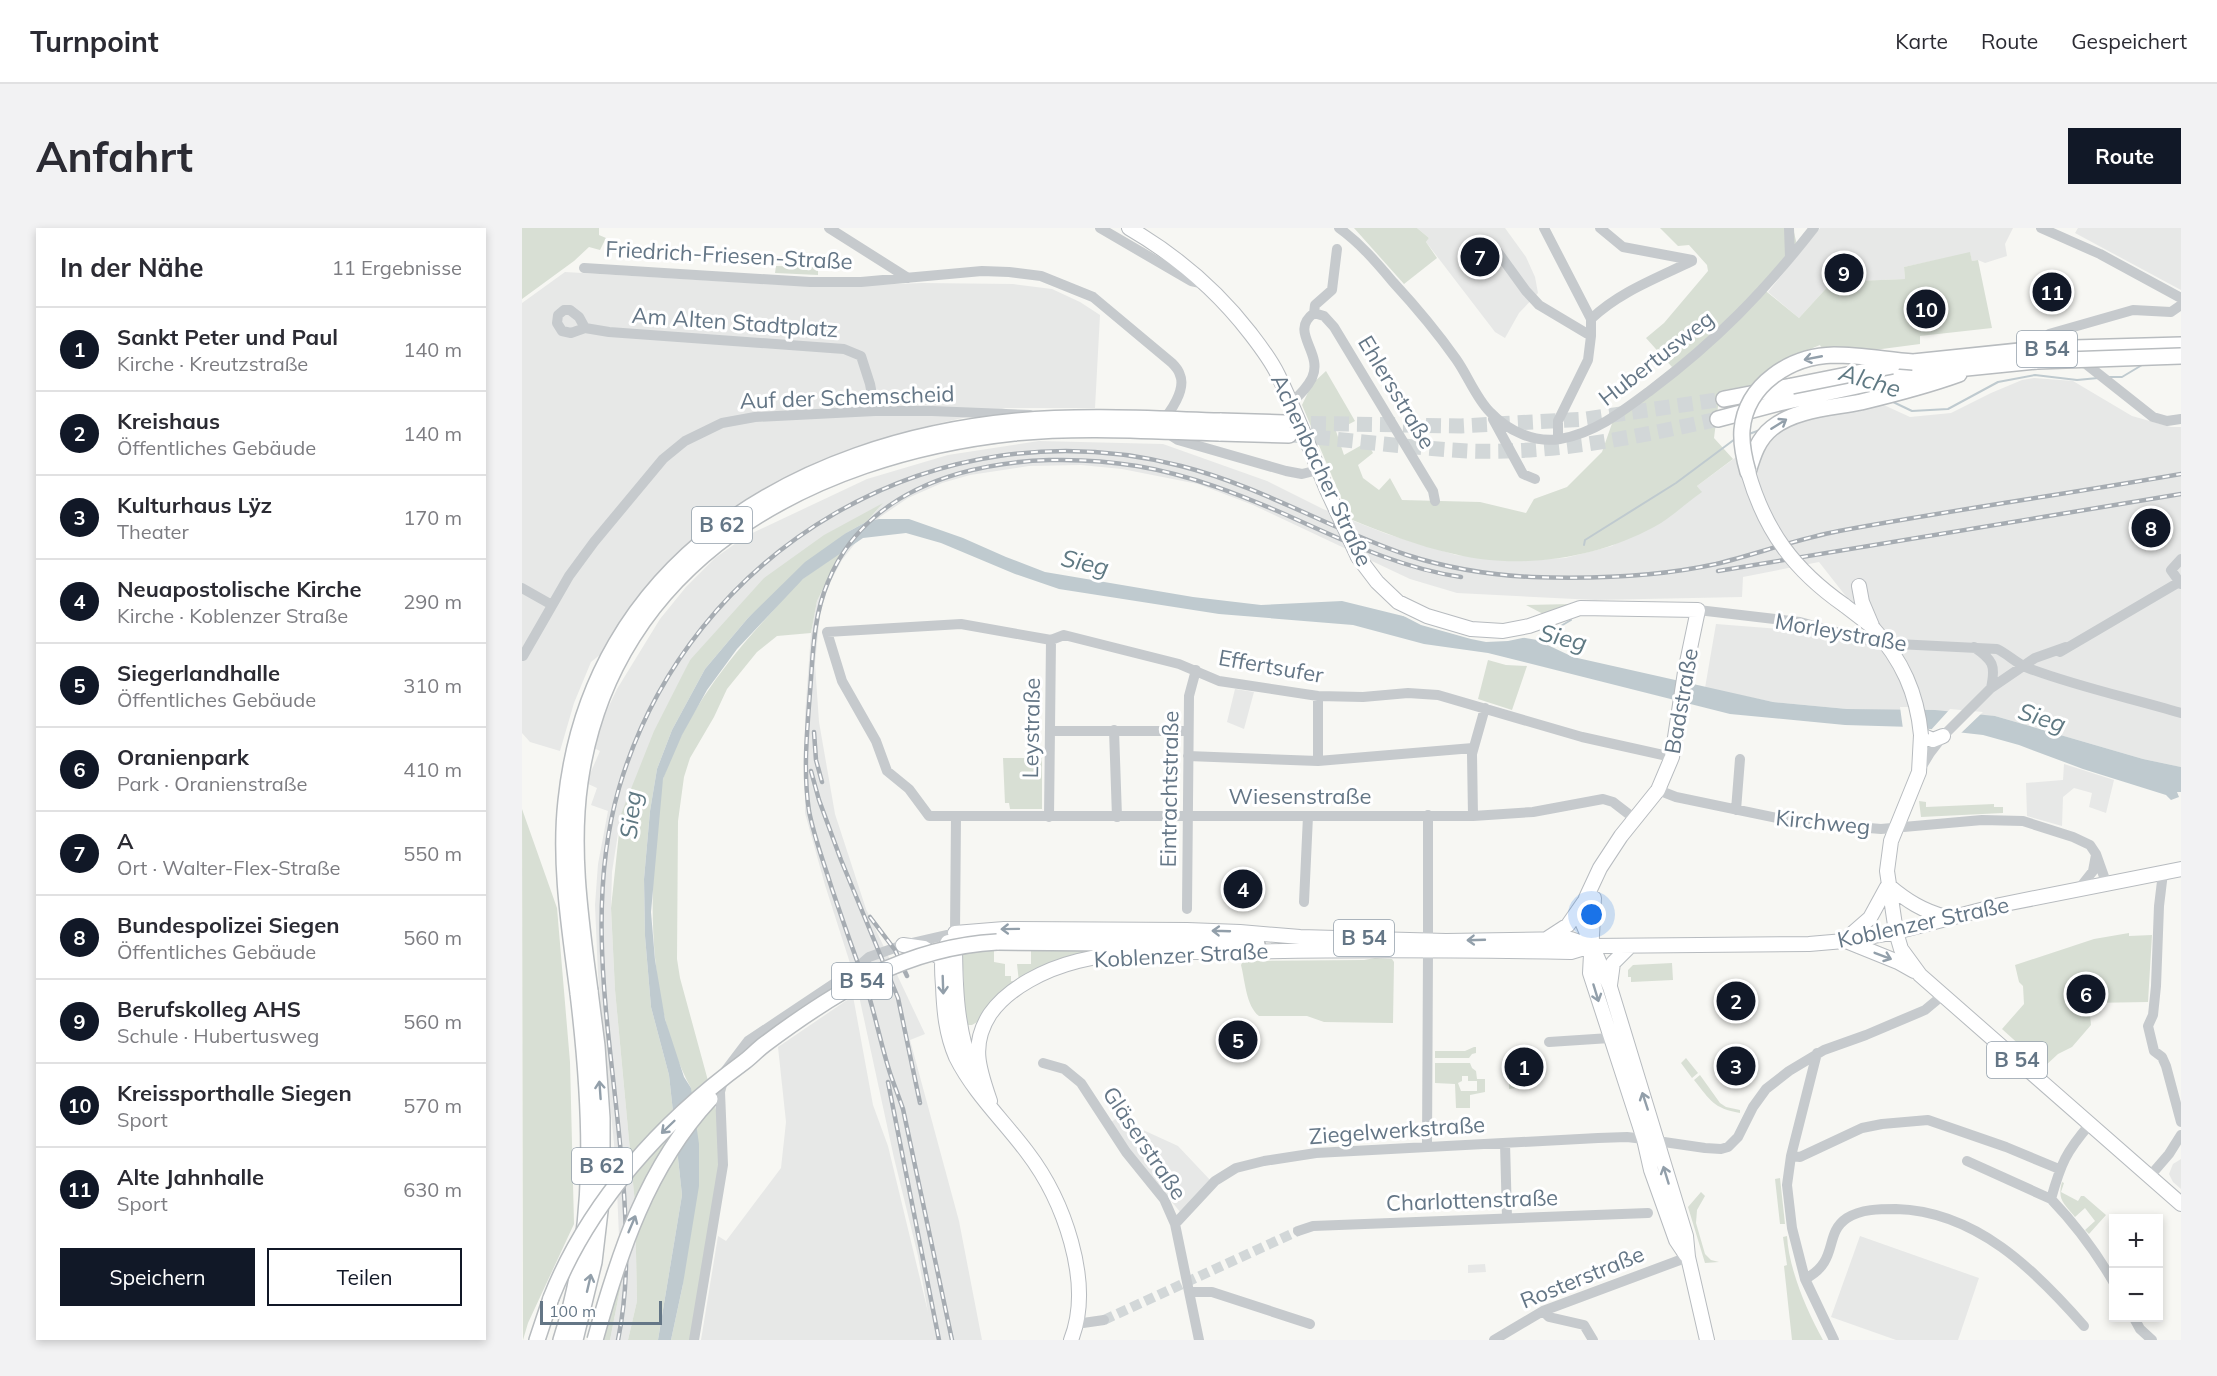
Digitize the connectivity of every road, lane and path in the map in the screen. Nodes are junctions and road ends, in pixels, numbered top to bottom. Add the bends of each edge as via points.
1 (829, 228) edge
2 (1100, 228) edge
3 (1129, 228) edge
4 (1339, 228) edge
5 (1544, 228) edge
6 (1600, 228) edge
7 (1789, 228) edge
8 (1814, 228) edge
9 (2041, 228) edge
10 (1337, 249) dead end
11 (1497, 251) dead end
12 (1790, 257) junction
13 (584, 268) dead end
14 (908, 278) junction
15 (1208, 284) junction
16 (2181, 298) edge
17 (2181, 305) edge
18 (1314, 313) junction
19 (1591, 320) junction
20 (585, 328) dead end
21 (2049, 334) dead end
22 (1591, 336) junction
23 (2181, 345) edge
24 (2181, 356) edge
25 (1848, 359) dead end
26 (1913, 362) junction
27 (1978, 366) junction
28 (1724, 399) tunnel mouth
29 (1290, 404) junction
30 (875, 411) junction
31 (1489, 411) junction
32 (1718, 419) tunnel mouth
33 (2181, 419) edge
34 (1155, 427) junction
35 (1286, 429) tunnel mouth
36 (1558, 439) junction
37 (1318, 470) junction
38 (1748, 472) junction
39 (1534, 479) dead end
40 (1435, 501) dead end
41 (2181, 559) edge
42 (2179, 581) edge
43 (1859, 586) dead end
44 (522, 588) edge
45 (2149, 593) dead end
46 (552, 605) junction
47 (1698, 610) junction
48 (1525, 627) joint
49 (1873, 628) junction
50 (827, 632) joint
51 (1051, 640) junction
52 (1974, 646) junction
53 (523, 656) edge
54 (2025, 667) junction
55 (1196, 670) junction
56 (1991, 688) junction
57 (1318, 696) junction
58 (1485, 708) junction
59 (2181, 713) edge
60 (1114, 730) junction
61 (1052, 731) junction
62 (1188, 731) junction
63 (1921, 735) junction
64 (1943, 736) junction
65 (1473, 748) junction
66 (1188, 756) junction
67 (1672, 757) junction
68 (1740, 759) dead end
69 (1317, 761) junction
70 (1919, 772) junction
71 (1658, 790) junction
72 (1736, 810) junction
73 (1428, 815) junction
74 (957, 816) junction
75 (1188, 816) junction
76 (1308, 816) junction
77 (1473, 816) junction
78 (1049, 817) junction
79 (1117, 817) junction
80 (1635, 819) junction
81 (1895, 827) junction
82 (2096, 854) junction
83 (2181, 869) edge
84 (2163, 873) junction
85 (1594, 884) junction
86 (1888, 885) junction
87 (2107, 885) junction
88 (2078, 890) junction
89 (1586, 898) junction
90 (1304, 902) dead end
91 (1187, 909) dead end
92 (1948, 918) junction
93 (1896, 932) junction
94 (955, 933) junction
95 (1548, 938) junction
96 (1844, 940) junction
97 (1300, 943) junction
98 (1257, 944) joint
99 (903, 945) junction
100 (1428, 946) junction
101 (1591, 946) junction
102 (1630, 946) junction
103 (943, 960) junction
104 (1920, 975) junction
105 (1610, 987) junction
106 (584, 992) junction
107 (1943, 995) junction
108 (944, 1009) junction
109 (984, 1025) junction
110 (960, 1029) junction
111 (1623, 1034) junction
112 (1610, 1038) junction
113 (1549, 1042) dead end
114 (1817, 1053) junction
115 (745, 1062) junction
116 (1043, 1063) dead end
117 (990, 1101) junction
118 (1003, 1122) junction
119 (2181, 1122) edge
120 (2090, 1124) junction
121 (2181, 1135) edge
122 (1650, 1140) junction
123 (1505, 1143) junction
124 (1427, 1147) junction
125 (1791, 1156) junction
126 (1968, 1161) dead end
127 (2060, 1169) junction
128 (2150, 1176) junction
129 (2051, 1199) junction
130 (2181, 1204) edge
131 (1648, 1213) dead end
132 (1507, 1218) junction
133 (1175, 1224) junction
134 (1298, 1231) tunnel mouth
135 (1688, 1257) junction
136 (2109, 1274) edge
137 (1804, 1279) junction
138 (1190, 1292) junction
139 (1544, 1311) junction
140 (1104, 1320) tunnel mouth
141 (2136, 1322) edge
142 (1076, 1324) junction
143 (1310, 1324) dead end
144 (2084, 1326) dead end
145 (537, 1340) edge
146 (561, 1340) edge
147 (574, 1340) edge
148 (595, 1340) edge
149 (694, 1340) edge
150 (1071, 1340) edge
151 (1199, 1340) edge
152 (1494, 1340) edge
153 (1593, 1340) edge
154 (1707, 1340) edge
155 (1834, 1340) edge
156 (2152, 1340) edge

1 - 14 street
2 - 15 street, Achenbacher Straße via 1191,280
3 - 15 main road, Achenbacher Straße via 1182,261
4 - 31 street, Hubertusweg via 1362,246 1425,318
5 - 19 street
6 - 19 street via 1623,247 1692,261 1635,288
7 - 12 street
8 - 12 street, Hubertusweg
9 - 16 street via 2100,254
10 - 18 street via 1332,290 1315,305
11 - 22 street via 1539,305
12 - 36 street, Hubertusweg via 1734,321 1671,375 1614,418 1581,434
13 - 14 street, Friedrich-Friesen-Straße via 810,282
14 - 34 street, Friedrich-Friesen-Straße via 1009,272 1041,276 1093,297 1172,363 1181,375 1182,386 1168,416
15 - 29 main road, Achenbacher Straße via 1224,299 1278,373
17 - 21 street via 2171,312 2133,310
18 - 29 street via 1303,326 1314,358 1313,376
18 - 40 street, Ehlersstraße via 1324,316 1352,355 1434,491
19 - 22 street
20 - 30 street, Am Alten Stadtplatz via 844,349 861,356
22 - 36 street via 1588,360 1558,421
23 - 26 highway, B 54 via 2038,349
24 - 27 highway, B 54, bridge
25 - 33 street via 1883,370 2046,355 2086,364 2153,417
26 - 28 highway, bridge
26 -> 38 highway, B 54, bridge via 1833,355 1785,367 1760,389 1744,419 1742,441
27 - 32 highway via 1880,380
38 -> 27 highway, B 54 via 1759,443 1780,422 1807,412 1930,385
29 - 37 main road, Achenbacher Straße
30 - 34 street, Auf der Schemscheid via 1005,413
30 - 46 street, Auf der Schemscheid via 755,417 722,423 685,441 663,459 594,542
31 - 36 street, Hubertusweg via 1522,434
31 - 39 street, Hubertusweg via 1523,474
34 - 37 street via 1178,440 1250,462 1302,474
35 - 106 highway, B 62, bridge via 1049,430 982,437 915,451 797,494 756,516 700,558 667,591 633,639 606,691 590,735 580,780 576,827
37 - 48 main road, Achenbacher Straße, bridge via 1358,557 1398,602 1426,616 1471,629 1503,631
38 - 49 main road, B 54, bridge via 1761,511 1796,564
41 - 42 street via 2171,570
42 - 45 street
42 - 54 street
43 - 49 main road
44 - 46 street
46 - 53 street, Auf der Schemscheid
47 - 48 main road, Morleystraße via 1580,608
47 - 52 street, Morleystraße via 1800,622 1877,643
47 - 67 main road, Badstraße
49 - 63 main road, B 54, bridge via 1895,655 1911,685
50 - 51 street, Effertsufer via 961,624
50 - 74 street, Wiesenstraße via 842,681 876,741 887,771 909,789 929,816
51 - 55 street, Effertsufer via 1064,635
51 - 61 street, Leystraße
52 - 54 street, Morleystraße via 1997,649
52 - 56 street via 1991,661
54 - 56 street
54 - 59 street, Morleystraße
55 - 57 street, Effertsufer via 1219,681
55 - 62 street, Eintrachtstraße via 1189,696
56 - 64 street
57 - 58 street, Effertsufer via 1438,695
57 - 69 street
58 - 65 street
58 - 67 street, Effertsufer via 1531,724
60 - 61 street
60 - 62 street
60 - 79 street
61 - 78 street, Leystraße
62 - 66 street, Eintrachtstraße
63 - 64 main road via 1929,740
63 - 70 main road, B 54
64 - 70 street
65 - 69 street
65 - 77 street
66 - 69 street
66 - 75 street, Eintrachtstraße
67 - 71 main road, Badstraße
68 - 72 street
70 - 81 main road, B 54
71 - 72 street, Kirchweg
71 - 80 main road
72 - 81 street, Kirchweg via 1796,822
73 - 76 street, Wiesenstraße
73 - 77 street, Wiesenstraße
73 - 100 street
74 - 78 street, Wiesenstraße
74 - 94 street
75 - 76 street, Wiesenstraße
75 - 79 street, Wiesenstraße
75 - 91 street, Eintrachtstraße
76 - 90 street
77 - 80 street, Wiesenstraße via 1533,812 1603,799
78 - 79 street, Wiesenstraße
80 - 85 main road via 1609,852
81 - 82 street, Kirchweg via 2023,821 2073,837 2090,845
81 - 86 main road, B 54 via 1888,856
82 - 87 street
82 - 88 street via 2093,871
83 - 84 main road, Koblenzer Straße
84 - 87 main road, Koblenzer Straße
84 - 119 street via 2156,986 2148,1026 2154,1051 2166,1066
85 - 89 main road
85 - 101 main road
86 - 92 main road via 1913,905
86 - 93 main road, B 54
86 - 96 main road, B 54 via 1870,918
87 - 88 main road, Koblenzer Straße
88 - 92 main road, Koblenzer Straße
89 - 95 main road via 1568,925
89 - 101 main road via 1583,924
92 - 93 main road, Koblenzer Straße
93 - 96 main road, Koblenzer Straße / B 54
93 - 104 main road, B 54 via 1900,949
97 -> 94 main road, Koblenzer Straße via 1240,932 1004,929
94 - 99 street
94 - 103 main road via 945,947
94 - 110 main road
95 -> 100 main road, Koblenzer Straße / B 54
95 - 101 main road, Koblenzer Straße / B 54 via 1571,939
96 - 102 main road, Koblenzer Straße / B 54 via 1809,944
96 -> 104 main road, B 54
97 - 98 main road, Koblenzer Straße / B 54
97 - 100 main road, Koblenzer Straße / B 54
97 - 109 main road, Koblenzer Straße via 1079,960 1026,983 995,1008
98 - 115 highway, B 54, bridge via 998,942 946,948 891,966 849,987
99 - 103 main road via 924,948
99 - 149 street via 869,957 763,1030 748,1041 726,1070 720,1092 723,1165
100 - 101 main road, Koblenzer Straße / B 54 via 1571,952
100 - 124 street
101 - 102 main road, Koblenzer Straße / B 54
101 - 105 main road
101 -> 112 main road via 1590,973
102 - 105 main road via 1613,963
103 -> 108 main road
104 - 107 main road, B 54
105 - 111 main road
106 - 146 highway, B 62 via 589,1196 578,1276
147 -> 106 highway, B 62 via 594,1262 602,1194 597,1046
107 - 114 street via 1925,1010 1899,1022
107 - 120 main road, B 54
108 - 110 main road
108 - 118 main road via 956,1056 981,1097
109 - 110 main road
109 - 117 main road, Koblenzer Straße via 977,1049
110 - 117 main road via 974,1074
111 - 112 main road
122 -> 111 main road
112 - 113 street
112 - 122 main road
114 - 122 street, Ziegelwerkstraße via 1766,1089 1728,1147 1705,1148
114 - 125 street
115 -> 145 highway, B 54, bridge via 666,1129 607,1197 559,1277
148 -> 115 highway, B 54, bridge via 621,1251 654,1179 692,1119
116 - 133 street, Gläserstraße via 1064,1069 1081,1083 1126,1152 1164,1199
117 - 118 main road
118 - 142 main road via 1028,1152 1059,1207 1077,1272
120 - 127 street via 2070,1147
120 - 128 main road, B 54
121 - 128 street
122 - 123 street, Ziegelwerkstraße via 1621,1137
122 - 135 main road via 1686,1236
123 - 124 street, Ziegelwerkstraße
123 - 132 street
124 - 133 street, Ziegelwerkstraße via 1316,1153 1236,1168 1215,1181
125 - 127 street via 1800,1157 1862,1128 1928,1120
125 - 137 street via 1787,1185
126 - 129 street
127 - 129 street
128 - 130 main road, B 54
129 - 136 street
131 - 132 street, Charlottenstraße
132 - 134 street, Charlottenstraße via 1312,1226
133 - 138 street, Gläserstraße
135 - 139 street, Rosterstraße
135 - 154 main road
137 - 144 street via 1826,1262 1835,1230 1847,1217 1876,1210 1911,1210 1956,1223 2007,1250 2043,1280
137 - 155 street
138 - 143 street via 1212,1292
138 - 151 street, Gläserstraße
139 - 152 street, Rosterstraße
139 - 153 street via 1549,1317 1584,1325
140 - 142 street
141 - 156 street
142 - 150 main road

